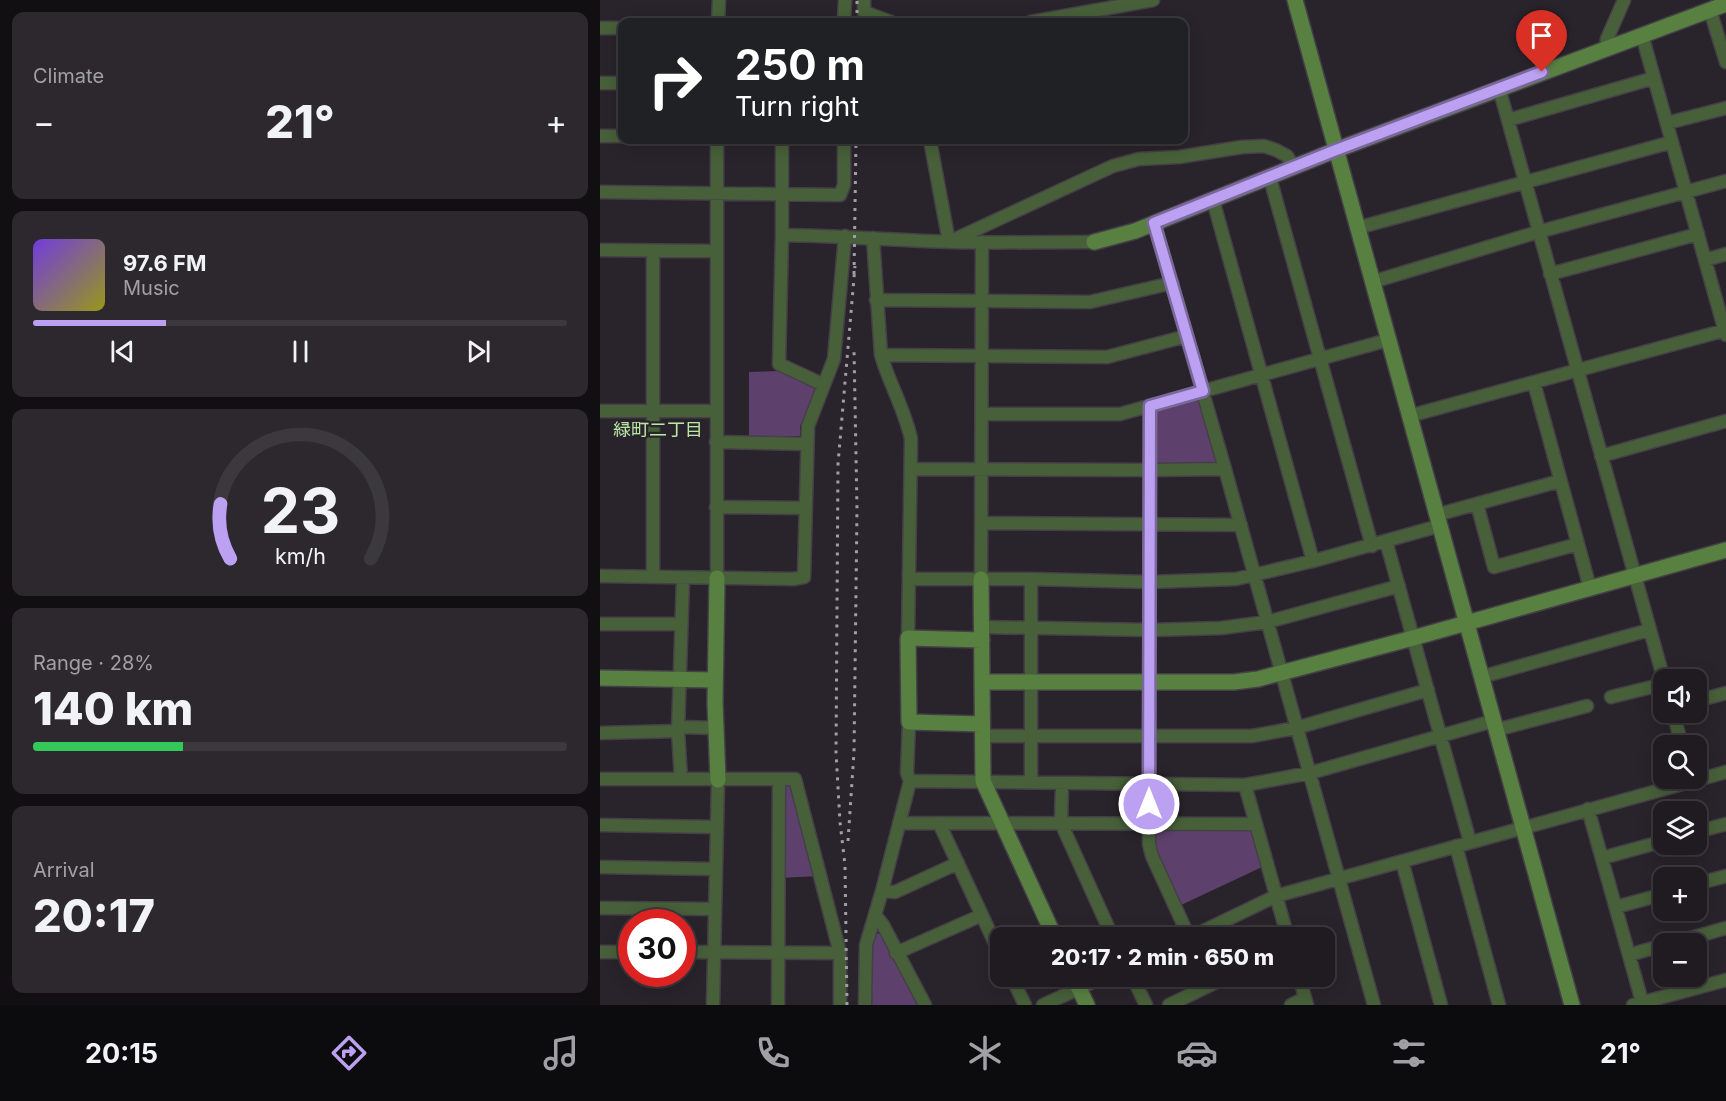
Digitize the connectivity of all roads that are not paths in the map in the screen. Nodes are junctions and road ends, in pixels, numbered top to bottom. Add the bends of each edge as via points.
1 (718, 0) edge
2 (845, 0) edge
3 (864, 0) edge
4 (1153, 0) edge
5 (1295, 0) edge
6 (1624, 0) edge
7 (1726, 4) edge
8 (1710, 10) junction
9 (718, 18) edge
10 (844, 18) edge
11 (880, 18) edge
12 (1053, 18) edge
13 (600, 28) edge
14 (618, 28) edge
15 (1642, 35) junction
16 (1606, 48) junction
17 (1726, 62) edge
18 (1654, 78) junction
19 (600, 83) edge
20 (618, 83) edge
21 (1499, 88) junction
22 (1726, 108) edge
23 (1508, 120) junction
24 (1667, 123) junction
25 (600, 136) edge
26 (618, 136) edge
27 (1672, 142) junction
28 (717, 144) edge
29 (782, 144) edge
30 (844, 144) edge
31 (931, 144) edge
32 (1336, 150) junction
33 (1294, 167) junction
34 (1270, 178) junction
35 (1526, 181) junction
36 (1726, 181) edge
37 (600, 192) edge
38 (1686, 193) junction
39 (717, 194) junction
40 (783, 194) junction
41 (1213, 200) junction
42 (1154, 223) junction
43 (1357, 228) junction
44 (1538, 232) junction
45 (1698, 234) junction
46 (782, 235) junction
47 (844, 236) junction
48 (873, 238) junction
49 (949, 242) junction
50 (982, 242) junction
51 (1094, 242) joint
52 (600, 250) edge
53 (653, 251) junction
54 (716, 251) junction
55 (1726, 254) edge
56 (1705, 260) junction
57 (1551, 274) junction
58 (1371, 282) junction
59 (1172, 283) junction
60 (876, 300) junction
61 (982, 300) junction
62 (1726, 332) edge
63 (1187, 336) junction
64 (1388, 340) junction
65 (881, 355) junction
66 (982, 356) junction
67 (1320, 359) junction
68 (1578, 372) junction
69 (1262, 374) junction
70 (1533, 383) junction
71 (824, 385) junction
72 (1203, 391) junction
73 (1150, 406) junction
74 (600, 411) edge
75 (653, 411) junction
76 (716, 411) junction
77 (982, 414) junction
78 (1409, 416) junction
79 (1726, 421) edge
80 (716, 442) junction
81 (806, 444) junction
82 (1601, 456) junction
83 (912, 469) junction
84 (1225, 469) junction
85 (981, 470) junction
86 (1150, 470) junction
87 (1560, 481) junction
88 (1477, 504) junction
89 (716, 507) junction
90 (805, 508) junction
91 (1438, 520) junction
92 (981, 523) junction
93 (1150, 524) junction
94 (1241, 525) junction
95 (1386, 542) junction
96 (1578, 544) junction
97 (1372, 546) junction
98 (1726, 550) edge
99 (1313, 561) junction
100 (600, 576) edge
101 (1255, 576) junction
102 (1633, 576) junction
103 (653, 577) junction
104 (683, 578) junction
105 (717, 578) junction
106 (910, 579) junction
107 (981, 579) junction
108 (1031, 579) junction
109 (1150, 582) junction
110 (1399, 586) junction
111 (1590, 588) junction
112 (1268, 622) junction
113 (1466, 623) junction
114 (600, 624) edge
115 (680, 624) junction
116 (1031, 628) junction
117 (1150, 630) junction
118 (1649, 630) junction
119 (982, 633) junction
120 (908, 638) junction
121 (1413, 638) junction
122 (1660, 669) edge
123 (1282, 674) junction
124 (1481, 677) junction
125 (600, 678) edge
126 (680, 679) junction
127 (715, 680) junction
128 (1150, 681) junction
129 (982, 682) junction
130 (1031, 682) junction
131 (1653, 685) edge
132 (1428, 690) junction
133 (1726, 693) edge
134 (1611, 697) dead end
135 (1707, 698) edge
136 (1587, 706) dead end
137 (909, 722) junction
138 (1495, 725) junction
139 (716, 728) junction
140 (1296, 728) junction
141 (679, 729) junction
142 (982, 730) junction
143 (600, 733) edge
144 (1440, 735) junction
145 (1031, 736) junction
146 (1149, 736) junction
147 (1310, 772) junction
148 (1726, 772) edge
149 (1707, 776) edge
150 (600, 779) edge
151 (681, 779) junction
152 (779, 779) junction
153 (718, 780) junction
154 (910, 781) junction
155 (983, 781) junction
156 (1031, 782) junction
157 (1062, 783) junction
158 (1149, 784) junction
159 (1245, 786) junction
160 (1659, 789) edge
161 (1588, 809) junction
162 (898, 823) junction
163 (939, 823) junction
164 (1001, 823) junction
165 (1061, 823) junction
166 (1149, 824) junction
167 (1256, 824) junction
168 (1726, 824) edge
169 (600, 825) edge
170 (715, 827) junction
171 (1524, 827) junction
172 (1707, 829) edge
173 (1470, 842) junction
174 (1653, 844) edge
175 (1456, 846) junction
176 (1602, 858) junction
177 (1402, 861) junction
178 (958, 863) junction
179 (600, 867) edge
180 (714, 868) junction
181 (1726, 876) edge
182 (1339, 878) junction
183 (1707, 881) edge
184 (882, 891) junction
185 (1276, 896) junction
186 (1653, 897) edge
187 (1616, 907) junction
188 (600, 908) edge
189 (714, 909) junction
190 (875, 915) junction
191 (982, 915) junction
192 (1050, 927) edge
193 (1108, 927) edge
194 (1184, 927) edge
195 (1212, 927) edge
196 (1285, 927) edge
197 (1726, 928) edge
198 (990, 932) edge
199 (1707, 933) edge
200 (1653, 948) edge
201 (600, 952) edge
202 (618, 952) edge
203 (696, 952) edge
204 (713, 952) junction
205 (778, 953) junction
206 (840, 953) junction
207 (896, 953) junction
208 (1629, 955) junction
209 (1726, 980) edge
210 (1016, 987) edge
211 (1071, 987) edge
212 (1079, 987) edge
213 (1137, 987) edge
214 (1206, 987) edge
215 (1302, 987) edge
216 (1306, 1002) edge
217 (1640, 1004) edge
218 (713, 1005) edge
219 (778, 1005) edge
220 (840, 1005) edge
221 (865, 1005) edge
222 (925, 1005) edge
223 (1025, 1005) edge
224 (1043, 1005) edge
225 (1087, 1005) edge
226 (1146, 1005) edge
227 (1168, 1005) edge
228 (1291, 1005) edge
229 (1374, 1005) edge
230 (1441, 1005) edge
231 (1499, 1005) edge
232 (1572, 1005) edge

1 - 9 street
2 - 10 street
3 - 11 street via 864,12
4 - 12 street
5 - 32 street
6 - 16 street via 1606,39
7 - 8 street
8 - 15 street
8 - 17 street
13 - 14 street
15 - 16 street
15 - 18 street
16 - 21 street
18 - 23 street
18 - 24 street
19 - 20 street
21 - 23 street
21 - 32 street
22 - 24 street
23 - 35 street
24 - 27 street
25 - 26 street
27 - 35 street
27 - 38 street
28 - 39 street
29 - 40 street
30 - 40 street via 844,185 840,195
31 - 49 street
32 - 33 street
32 - 43 street
33 - 34 street
33 - 49 street via 1287,156 1264,146 1139,159 1113,166
34 - 41 street
34 - 67 street
35 - 43 street
35 - 44 street
36 - 38 street
37 - 39 street
38 - 44 street
38 - 45 street
39 - 40 street
39 - 54 street
40 - 46 street
41 - 42 street
41 - 69 street
42 - 51 street
42 - 59 street
43 - 58 street
44 - 57 street
44 - 58 street
45 - 56 street
45 - 57 street
46 - 47 street
46 - 71 street via 779,364
47 - 48 street
47 - 71 street via 834,359
48 - 49 street
48 - 60 street
49 - 50 street
50 - 51 street
50 - 61 street
52 - 53 street
53 - 54 street
53 - 75 street
54 - 76 street
55 - 56 street
56 - 62 street
57 - 68 street
58 - 64 street
59 - 61 street via 1090,302
59 - 63 street
60 - 61 street
60 - 65 street
61 - 66 street
62 - 68 street
63 - 66 street via 1107,357
63 - 72 street
64 - 67 street
64 - 78 street
65 - 66 street
65 - 83 street via 909,428
66 - 77 street
67 - 69 street
67 - 97 street
68 - 70 street
68 - 82 street
69 - 72 street
69 - 99 street
70 - 78 street
70 - 87 street
71 - 81 street via 808,426
72 - 73 street
72 - 84 street
73 - 77 street via 1120,414
73 - 86 street
74 - 75 street
75 - 76 street
75 - 103 street
76 - 80 street
77 - 85 street
78 - 91 street
79 - 82 street
80 - 81 street
80 - 89 street
81 - 90 street
82 - 102 street
83 - 85 street
83 - 106 street
84 - 86 street
84 - 94 street
85 - 86 street
85 - 92 street
86 - 93 street
87 - 88 street
87 - 96 street
88 - 91 street
88 - 96 street via 1494,567
89 - 90 street
89 - 105 street
90 - 105 street via 804,578
91 - 95 street
91 - 113 street
92 - 93 street
92 - 107 street
93 - 94 street
93 - 109 street
94 - 101 street
95 - 97 street
95 - 110 street
96 - 111 street
97 - 99 street
98 - 102 street
99 - 101 street
100 - 103 street
101 - 109 street
101 - 112 street
102 - 111 street
102 - 118 street
103 - 104 street
104 - 105 street
104 - 115 street
105 - 127 street
106 - 107 street
106 - 120 street
107 - 108 street
107 - 119 street
108 - 109 street
108 - 116 street
109 - 117 street
110 - 112 street
110 - 121 street
111 - 113 street
112 - 117 street
112 - 123 street
113 - 121 street
113 - 124 street
114 - 115 street
115 - 126 street
116 - 117 street
116 - 119 street
116 - 130 street
117 - 128 street
118 - 122 street
118 - 124 street
119 - 120 street
119 - 129 street
120 - 137 street
121 - 123 street
121 - 132 street
123 - 128 street via 1234,682
123 - 140 street
124 - 138 street
125 - 126 street
126 - 127 street
126 - 141 street
127 - 139 street
128 - 130 street
128 - 146 street
129 - 130 street
129 - 142 street
130 - 145 street
131 - 134 street
132 - 140 street
132 - 144 street
133 - 135 street
136 - 138 street
137 - 142 street
137 - 154 street
138 - 144 street
138 - 171 street
139 - 141 street
139 - 153 street
140 - 146 street via 1252,736
140 - 147 street
141 - 143 street
141 - 151 street
142 - 145 street
142 - 155 street
144 - 147 street
144 - 173 street
145 - 146 street
145 - 156 street
146 - 158 street
147 - 159 street
147 - 182 street
148 - 149 street
150 - 151 street
151 - 153 street
152 - 153 street
152 - 205 street
152 - 206 street via 795,779
153 - 170 street
154 - 155 street
154 - 162 street
155 - 156 street
155 - 164 street
156 - 157 street
157 - 158 street
157 - 165 street
158 - 159 street
158 - 166 street
159 - 167 street
160 - 161 street
161 - 171 street
161 - 176 street
162 - 163 street
162 - 184 street
163 - 164 street
163 - 178 street
164 - 165 street
164 - 192 street
165 - 166 street
165 - 193 street
166 - 167 street
166 - 194 street via 1152,856
167 - 185 street
168 - 172 street
169 - 170 street
170 - 180 street
171 - 173 street
171 - 232 street
173 - 175 street
174 - 176 street
175 - 177 street
175 - 231 street
176 - 187 street
177 - 182 street
177 - 230 street
178 - 184 street via 895,892
178 - 191 street
179 - 180 street
180 - 189 street
181 - 183 street
182 - 185 street
182 - 229 street
184 - 190 street
185 - 195 street
185 - 196 street
186 - 187 street
187 - 208 street
188 - 189 street
189 - 204 street
190 - 207 street
190 - 221 street via 866,945
191 - 198 street
191 - 207 street
197 - 199 street
200 - 208 street
201 - 202 street
203 - 204 street
204 - 205 street
204 - 218 street
205 - 206 street
205 - 219 street
206 - 220 street
207 - 222 street
208 - 217 street
209 - 217 street
210 - 223 street
211 - 224 street
212 - 225 street
213 - 226 street
214 - 227 street
215 - 216 street
216 - 228 street

